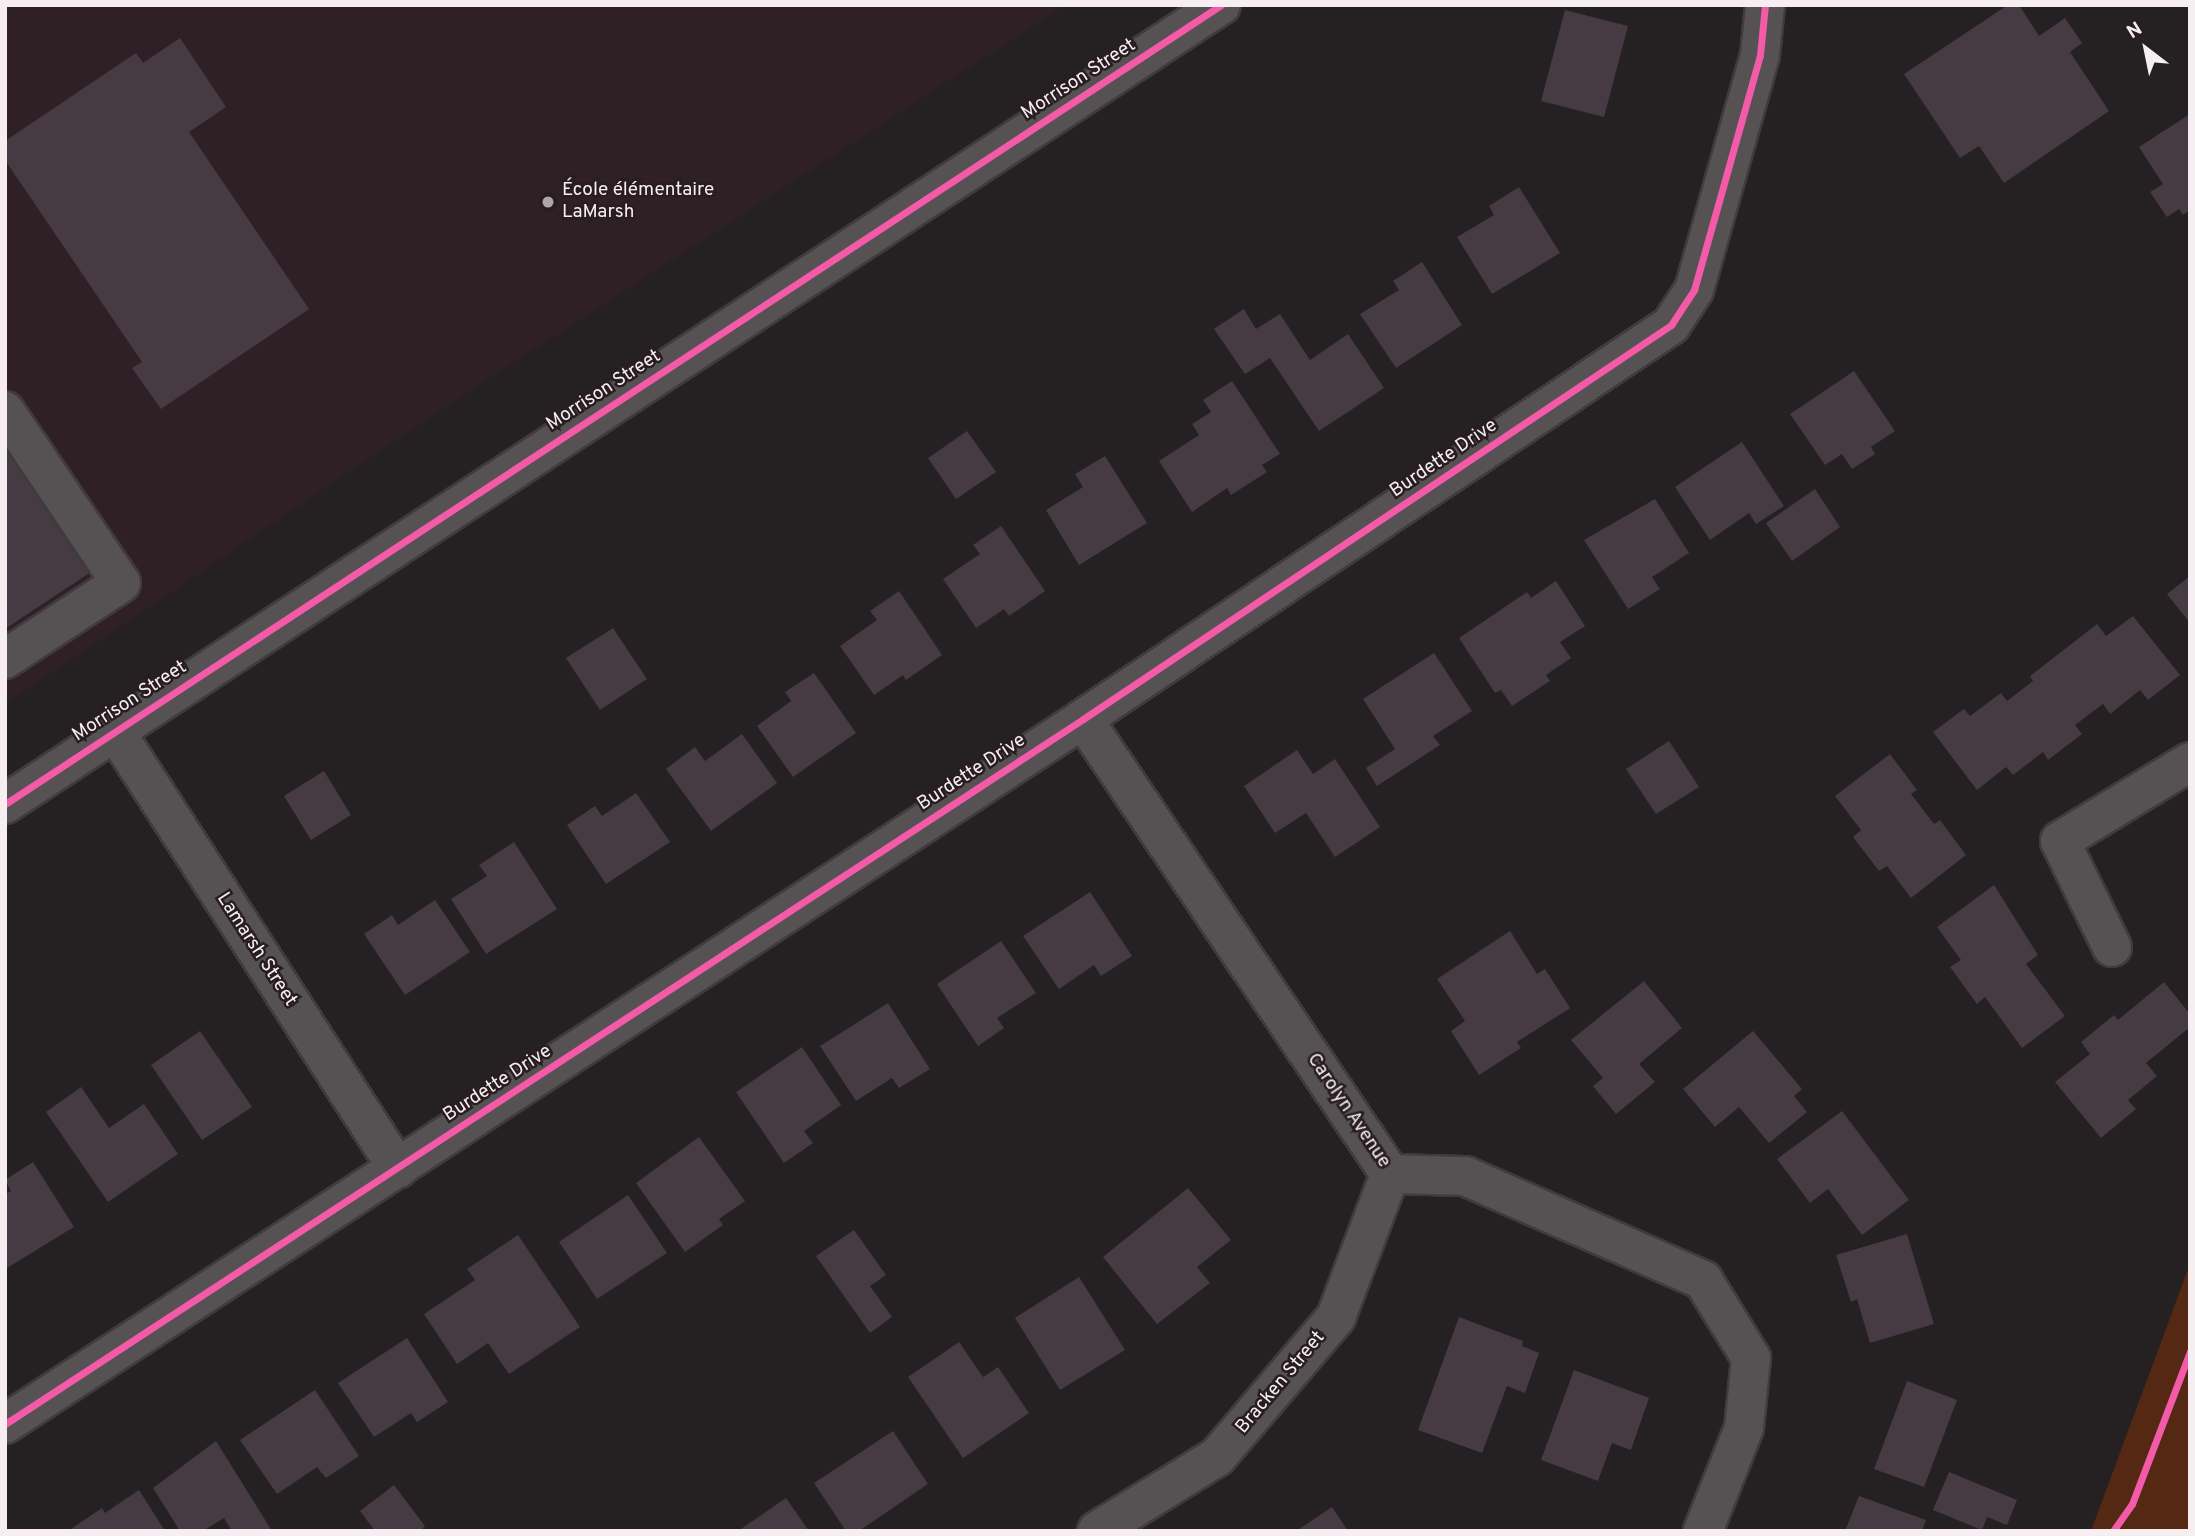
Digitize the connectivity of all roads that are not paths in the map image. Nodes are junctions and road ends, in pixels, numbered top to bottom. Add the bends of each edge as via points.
1 (1221, 5) edge
2 (1765, 5) edge
3 (5, 411) edge
4 (5, 660) edge
5 (1083, 719) junction
6 (114, 731) junction
7 (2190, 762) edge
8 (5, 804) edge
9 (2112, 947) dead end
10 (398, 1168) junction
11 (1390, 1174) junction
12 (5, 1424) edge
13 (1097, 1531) edge
14 (1703, 1531) edge

1 - 6 street, Morrison Street
2 - 5 street, Burdette Drive via 1760,55 1694,290 1671,325
3 - 4 street via 121,583
5 - 10 street, Burdette Drive
5 - 11 street, Carolyn Avenue
6 - 8 street, Morrison Street
6 - 10 street, Lamarsh Street
7 - 9 street via 2060,841
10 - 12 street, Burdette Drive
11 - 13 street, Bracken Street via 1336,1317 1217,1457
11 - 14 street, Carolyn Avenue via 1465,1176 1703,1280 1751,1358 1744,1427

